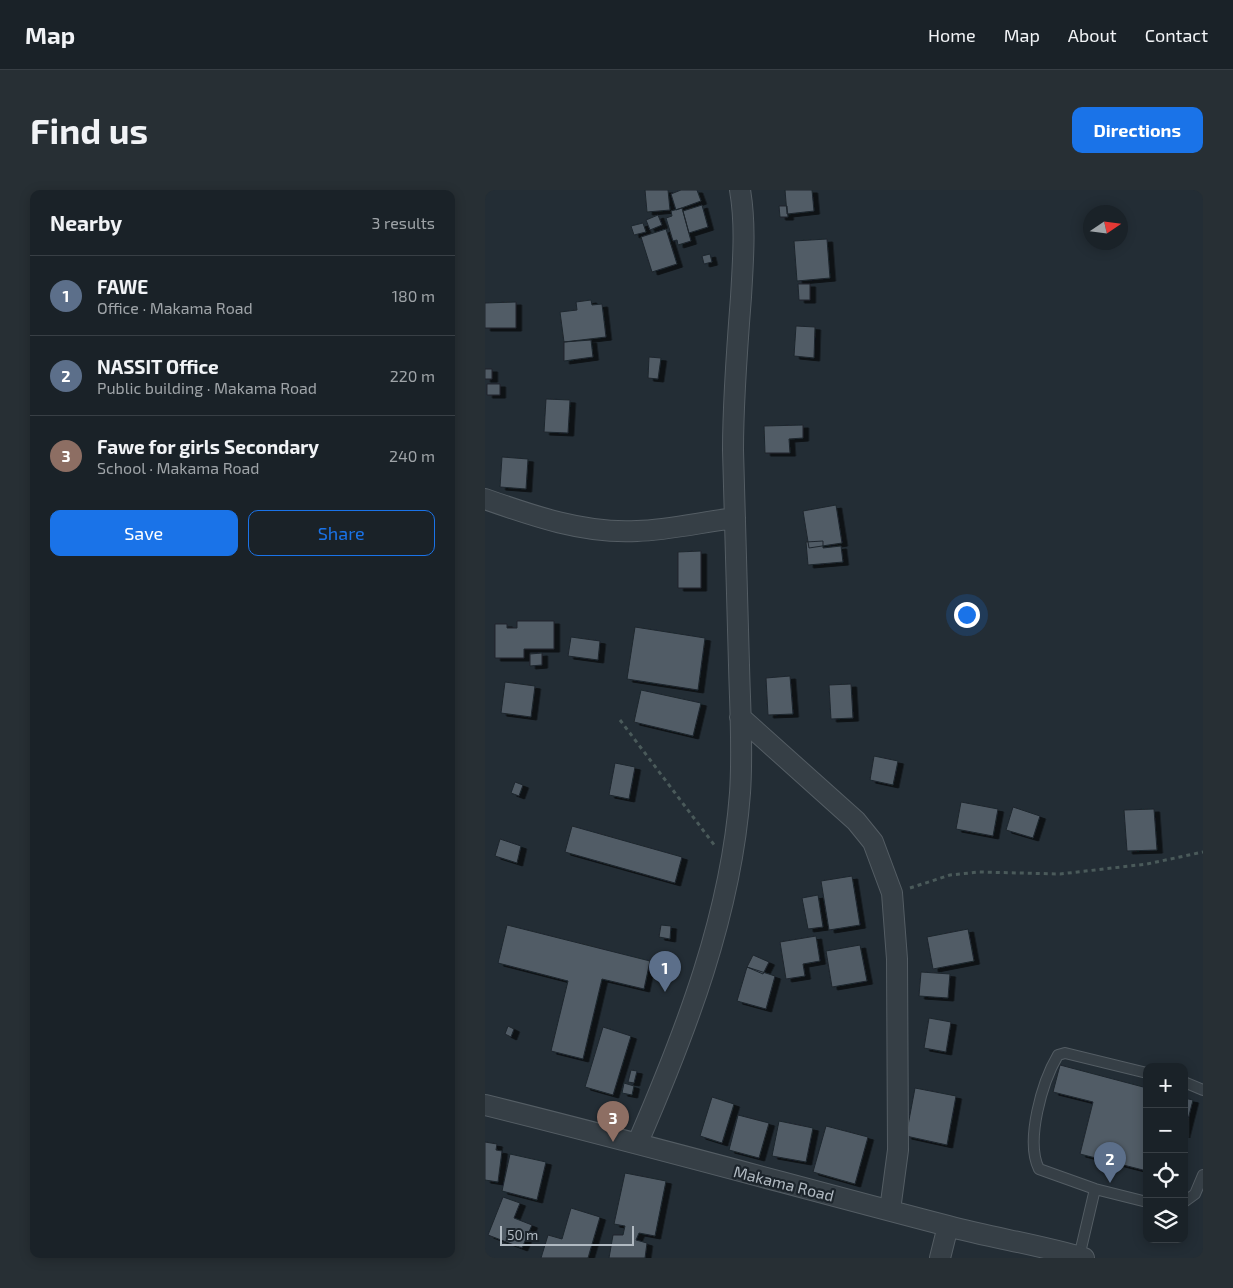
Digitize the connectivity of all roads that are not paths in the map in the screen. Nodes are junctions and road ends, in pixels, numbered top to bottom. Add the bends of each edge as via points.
1 (740, 190) edge
2 (485, 499) edge
3 (735, 518) junction
4 (740, 717) junction
5 (1143, 1072) edge
6 (1188, 1084) edge
7 (1203, 1090) edge
8 (485, 1105) edge
9 (638, 1142) junction
10 (1203, 1175) edge
11 (1095, 1189) junction
12 (1188, 1199) edge
13 (1143, 1201) edge
14 (891, 1210) junction
15 (948, 1226) junction
16 (1082, 1257) edge
17 (940, 1258) edge

1 - 3 street via 744,210 733,410
2 - 3 street via 530,515 585,528 636,531
3 - 4 street
4 - 9 street via 740,793 714,939 699,991
4 - 14 street via 856,821 873,842 892,893 897,959 897,1150
5 - 11 lane via 1065,1053 1053,1063 1041,1101 1033,1143 1034,1160 1039,1169
6 - 7 lane
8 - 9 street, Makama Road
9 - 14 street, Makama Road via 743,1173
10 - 12 lane via 1195,1194
11 - 13 lane
11 - 16 lane
14 - 15 street, Makama Road
15 - 16 street, Makama Road
15 - 17 street

